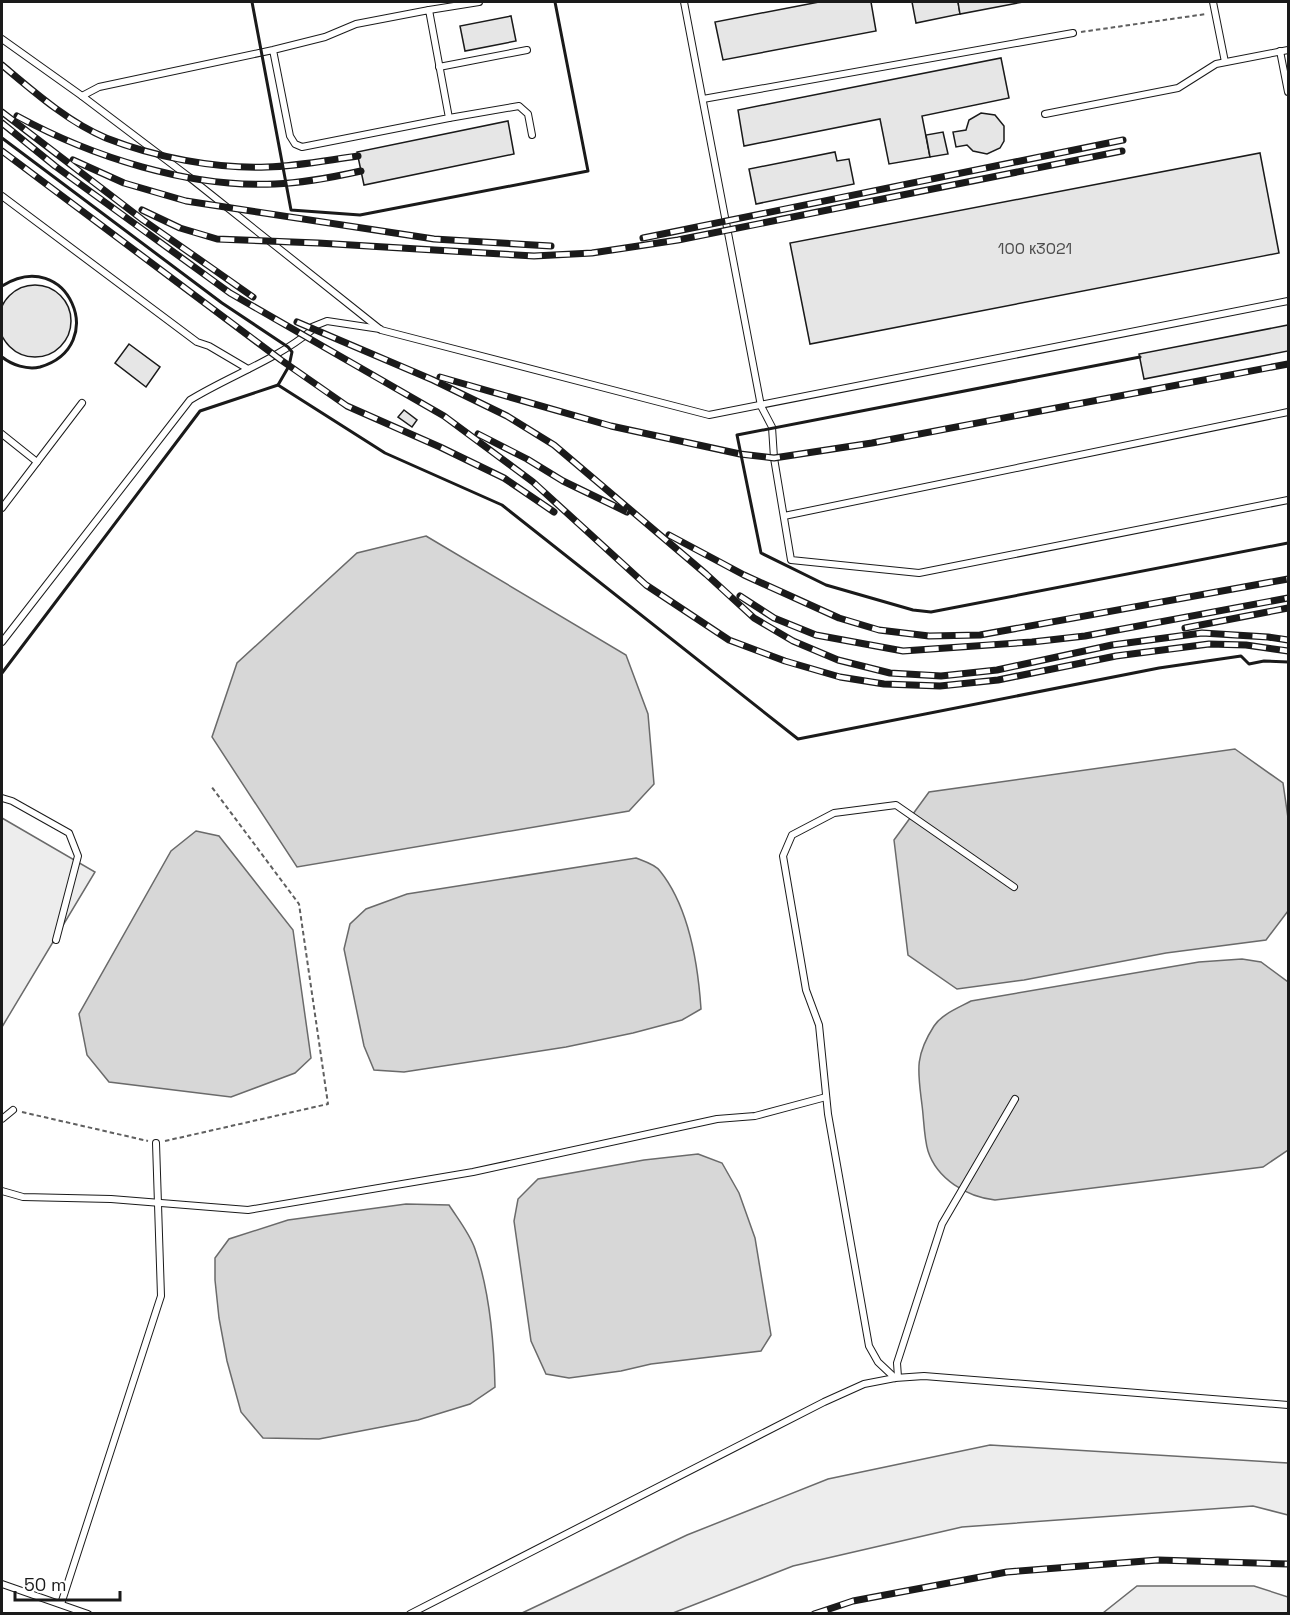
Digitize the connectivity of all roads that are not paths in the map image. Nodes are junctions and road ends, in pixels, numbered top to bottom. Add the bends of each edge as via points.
1 (479, 2) edge
2 (684, 2) edge
3 (1213, 2) edge
4 (429, 10) junction
5 (1073, 33) road end
6 (2, 39) edge
7 (273, 50) junction
8 (527, 50) dead end
9 (1288, 50) edge
10 (1280, 51) junction
11 (1225, 62) junction
12 (439, 68) junction
13 (1288, 92) edge
14 (82, 96) junction
15 (703, 99) junction
16 (1045, 114) dead end
17 (449, 118) junction
18 (532, 135) dead end
19 (2, 196) edge
20 (1288, 301) edge
21 (381, 330) junction
22 (248, 369) junction
23 (82, 403) dead end
24 (761, 406) junction
25 (1288, 412) edge
26 (2, 434) edge
27 (37, 462) junction
28 (1288, 500) edge
29 (2, 508) edge
30 (784, 516) junction
31 (2, 642) edge
32 (2, 798) edge
33 (1014, 887) dead end
34 (56, 940) dead end
35 (826, 1096) junction
36 (1015, 1099) dead end
37 (13, 1110) road end
38 (2, 1119) edge
39 (156, 1143) road end
40 (2, 1191) edge
41 (158, 1204) junction
42 (897, 1377) junction
43 (1288, 1405) edge
44 (2, 1584) edge
45 (61, 1604) junction
46 (88, 1614) edge
47 (410, 1614) edge

1 - 4 lane
2 - 15 lane
3 - 11 lane
4 - 7 lane via 356,24 325,37
4 - 12 lane
5 - 15 lane
6 - 14 lane
7 - 14 lane via 99,87
7 - 17 lane via 290,136 302,147
8 - 12 lane
9 - 10 lane
10 - 11 lane
10 - 13 lane
11 - 16 lane via 1178,88
12 - 17 lane
14 - 21 lane
15 - 24 lane
17 - 18 lane via 519,106 528,114
19 - 22 lane via 197,342
20 - 24 lane
21 - 22 lane via 327,321
21 - 24 lane via 709,415
22 - 31 lane via 190,400
23 - 27 lane
24 - 30 lane via 772,427
25 - 30 lane
26 - 27 lane
27 - 29 lane
28 - 30 lane via 920,573 791,560
32 - 34 lane via 69,833 78,856
33 - 35 lane via 896,805 834,813 792,835 783,856 806,990 819,1025
35 - 41 lane via 755,1116 717,1119 473,1172 248,1210
35 - 42 lane via 869,1347 878,1362
36 - 42 lane via 942,1224 897,1363
37 - 38 lane
39 - 41 lane
40 - 41 lane via 23,1197
41 - 45 lane via 161,1296
42 - 43 lane
42 - 47 lane via 864,1384 824,1402
44 - 45 lane
45 - 46 lane

